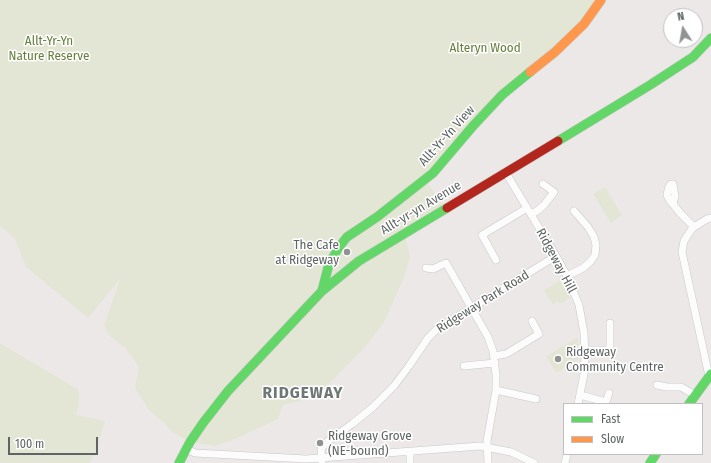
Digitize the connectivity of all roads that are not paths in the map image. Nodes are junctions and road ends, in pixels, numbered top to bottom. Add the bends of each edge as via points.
1 (601, 0) edge
2 (711, 38) edge
3 (506, 173) junction
4 (543, 184) dead end
5 (673, 204) dead end
6 (574, 210) dead end
7 (529, 211) junction
8 (711, 218) edge
9 (694, 226) junction
10 (556, 256) junction
11 (496, 260) dead end
12 (426, 268) dead end
13 (567, 276) junction
14 (322, 291) junction
15 (472, 307) junction
16 (532, 322) dead end
17 (610, 323) dead end
18 (585, 350) junction
19 (494, 360) junction
20 (464, 366) dead end
21 (710, 375) edge
22 (657, 385) dead end
23 (496, 390) junction
24 (609, 393) dead end
25 (580, 395) junction
26 (695, 395) junction
27 (536, 399) dead end
28 (578, 403) edge
29 (606, 403) edge
30 (690, 403) edge
31 (488, 447) junction
32 (186, 450) junction
33 (410, 452) junction
34 (322, 461) edge
35 (179, 463) edge
36 (410, 463) edge
37 (488, 463) edge
38 (534, 463) edge

1 - 14 street, Allt-Yr-Yn View via 584,24 555,52 502,95 433,173 347,237 329,264
2 - 3 street, Allt-yr-yn Avenue via 693,57 650,86
3 - 7 street, Ridgeway Hill
3 - 14 street, Allt-yr-yn Avenue via 359,261
4 - 7 street via 554,192 537,211
5 - 9 street
6 - 13 street via 594,237 595,255 583,268
7 - 10 street, Ridgeway Hill
7 - 11 street via 482,235
8 - 9 street
9 - 21 street via 684,241 682,252
10 - 13 street, Ridgeway Hill
10 - 15 street, Ridgeway Park Road
12 - 15 street via 434,269 446,263
13 - 18 street, Ridgeway Hill via 579,305
14 - 32 street, Allt-yr-yn Avenue via 228,392 203,423
15 - 19 street via 488,337
15 - 34 street, Ridgeway Park Road via 437,329 428,338 394,386 373,407 321,449
16 - 19 street via 540,334
17 - 18 street via 610,350
18 - 25 street, Ridgeway Hill
19 - 20 street
19 - 23 street
21 - 26 street
22 - 26 street via 681,387
23 - 27 street
23 - 31 street
24 - 29 street
25 - 28 street, Ridgeway Hill
25 - 29 street
26 - 30 street
31 - 33 street
31 - 37 street
31 - 38 street via 511,452
32 - 34 street via 195,453
32 - 35 street
33 - 34 street
33 - 36 street

